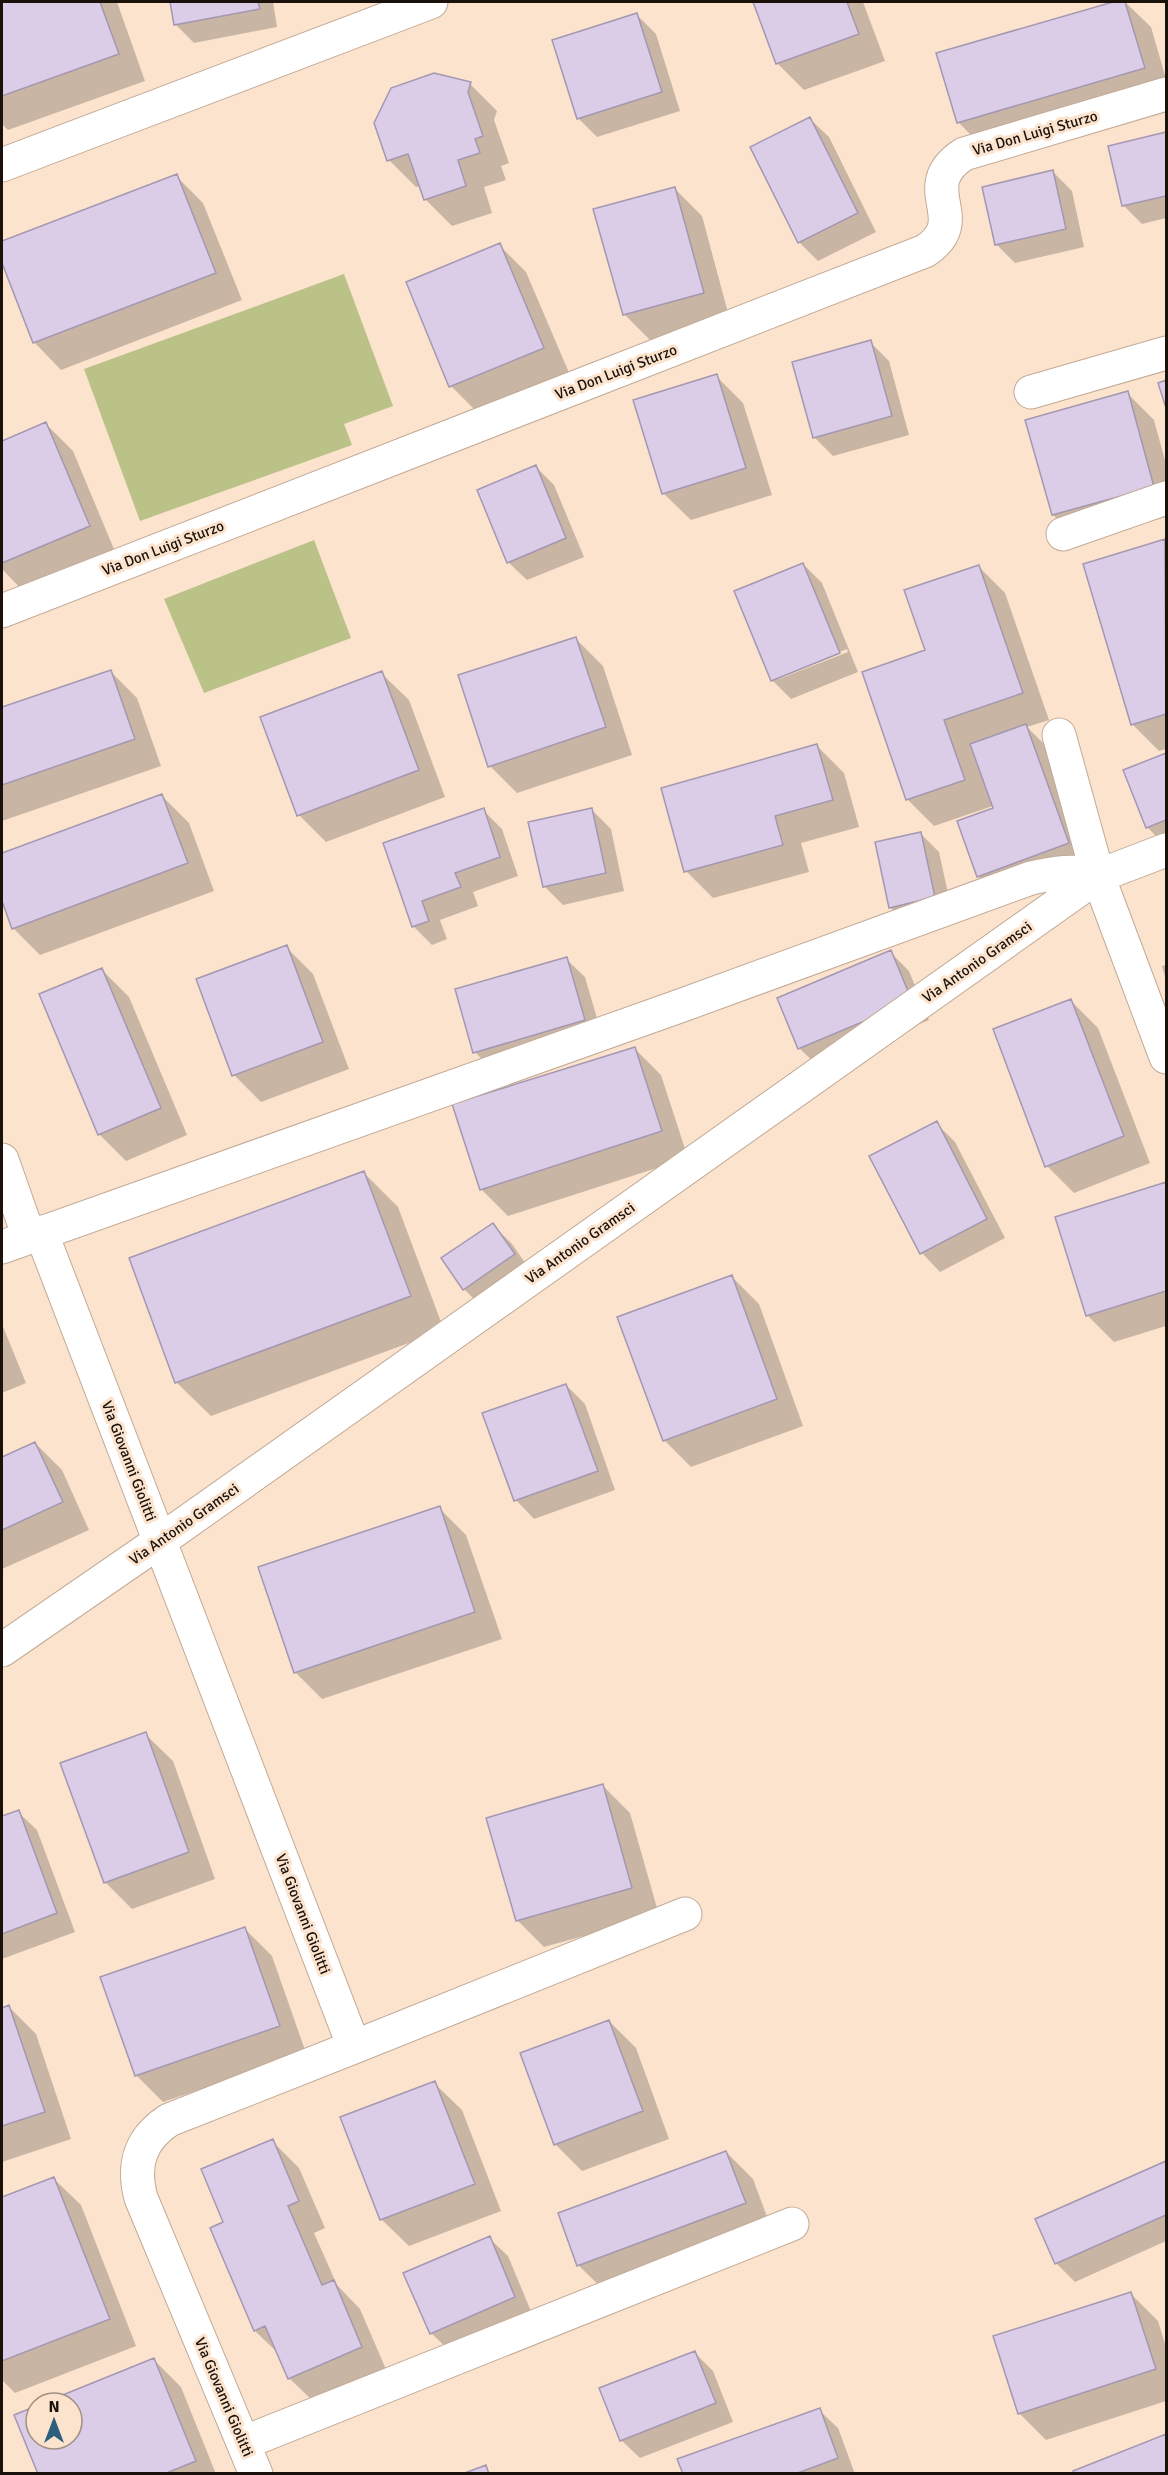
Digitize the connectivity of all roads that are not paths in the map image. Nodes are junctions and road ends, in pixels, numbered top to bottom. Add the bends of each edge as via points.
1 (431, 2) edge
2 (1167, 94) edge
3 (2, 165) edge
4 (1167, 353) edge
5 (1031, 392) dead end
6 (1167, 498) edge
7 (1063, 534) dead end
8 (2, 611) edge
9 (1059, 735) dead end
10 (1167, 850) edge
11 (1098, 876) junction
12 (1167, 1057) edge
13 (2, 1160) edge
14 (24, 1239) edge
15 (160, 1541) junction
16 (2, 1650) edge
17 (686, 1914) dead end
18 (354, 2047) junction
19 (792, 2224) dead end
20 (243, 2443) junction
21 (256, 2474) edge

1 - 3 street
2 - 8 street, Via Don Luigi Sturzo via 964,154 953,161 944,171 941,196 946,221 942,235 925,251
4 - 5 street
6 - 7 street
9 - 11 street
10 - 11 street, Via Antonio Gramsci
11 - 12 street
11 - 14 street via 1059,872 1031,878
11 - 15 street, Via Antonio Gramsci
13 - 14 street, Via Giovanni Giolitti
14 - 15 street, Via Giovanni Giolitti
15 - 16 street, Via Antonio Gramsci
15 - 18 street, Via Giovanni Giolitti
17 - 18 street
18 - 20 street, Via Giovanni Giolitti via 169,2120 158,2127 139,2153 141,2198
19 - 20 street
20 - 21 street, Via Giovanni Giolitti

